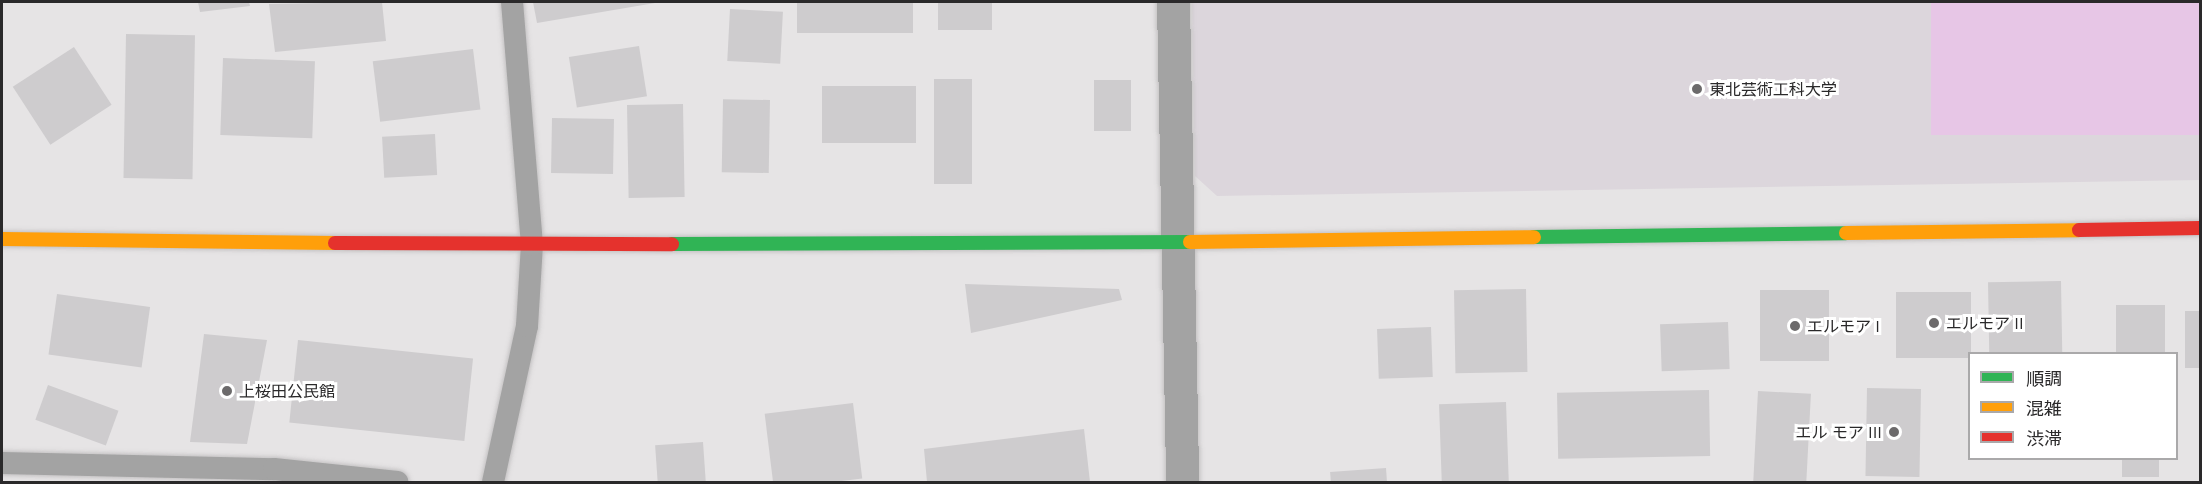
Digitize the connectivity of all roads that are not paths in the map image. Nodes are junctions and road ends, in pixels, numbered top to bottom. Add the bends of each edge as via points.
1 (512, 2) edge
2 (1173, 2) edge
3 (2200, 228) edge
4 (2, 239) edge
5 (1176, 242) junction
6 (532, 245) junction
7 (2, 463) edge
8 (397, 483) edge
9 (493, 483) edge
10 (1182, 483) edge

1 - 6 lane
2 - 5 street
3 - 5 street
4 - 6 street
5 - 6 street
5 - 10 street
6 - 9 lane via 527,326
7 - 8 lane via 274,469

